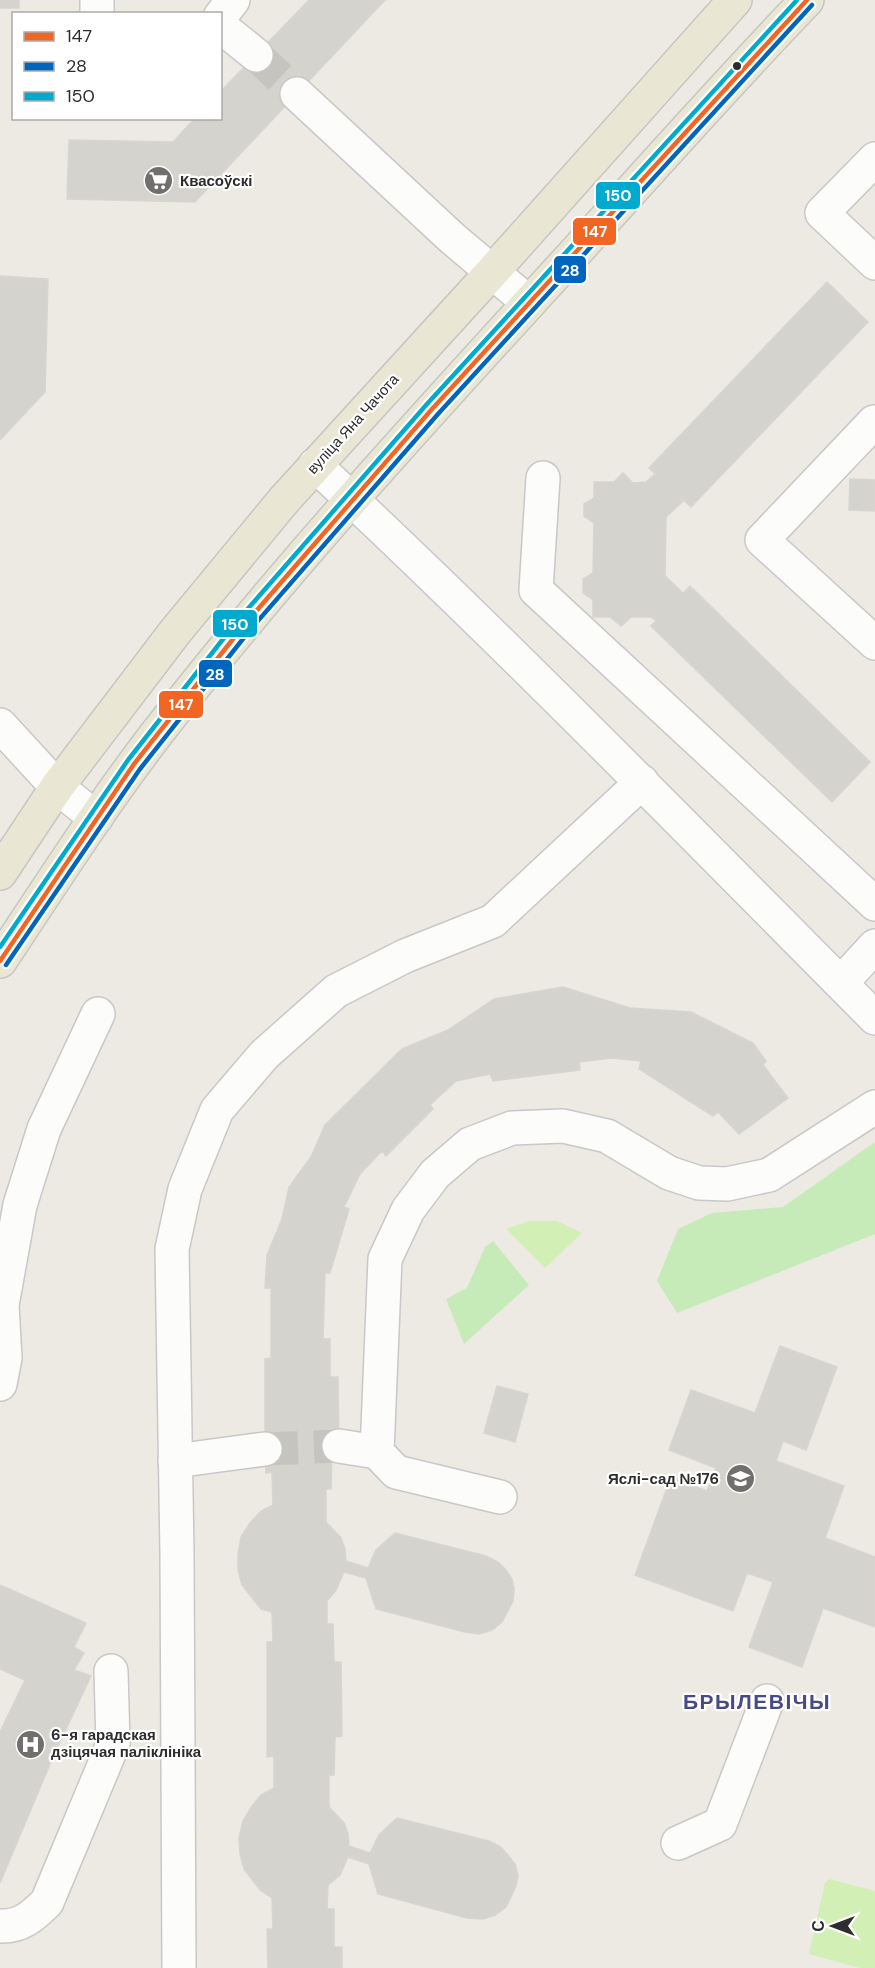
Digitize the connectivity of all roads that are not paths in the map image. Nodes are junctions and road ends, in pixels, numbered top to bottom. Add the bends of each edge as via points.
1 (233, 0) edge
2 (735, 0) edge
3 (807, 0) edge
4 (222, 14) edge
5 (222, 28) edge
6 (256, 55) tunnel mouth
7 (297, 94) tunnel mouth
8 (875, 159) edge
9 (875, 263) edge
10 (493, 271) junction
11 (529, 303) junction
12 (874, 422) edge
13 (315, 465) junction
14 (543, 478) dead end
15 (352, 500) junction
16 (875, 643) edge
17 (0, 725) edge
18 (642, 782) junction
19 (57, 787) junction
20 (96, 818) junction
21 (0, 873) edge
22 (875, 904) edge
23 (875, 946) edge
24 (0, 961) edge
25 (841, 983) junction
26 (98, 1014) dead end
27 (875, 1018) edge
28 (875, 1107) edge
29 (0, 1384) edge
30 (339, 1446) tunnel mouth
31 (265, 1449) tunnel mouth
32 (377, 1452) junction
33 (175, 1461) junction
34 (500, 1497) dead end
35 (111, 1671) dead end
36 (767, 1701) dead end
37 (678, 1843) dead end
38 (0, 1926) edge
39 (179, 1968) edge

1 - 4 street
2 - 10 main road, вуліца Яна Чачота
3 - 11 main road
5 - 6 street
7 - 10 street
8 - 9 street via 822,213
10 - 11 street
10 - 13 main road, вуліца Яна Чачота
11 - 15 main road
12 - 16 street via 762,540
13 - 15 street
13 - 19 main road, вуліца Яна Чачота via 175,632
14 - 22 street via 536,590
15 - 18 street
15 - 20 main road via 211,665
17 - 19 street
18 - 25 street
18 - 33 street via 493,921 405,956 336,991 264,1055 217,1110 185,1189 172,1249
19 - 20 street
19 - 21 main road, вуліца Яна Чачота
20 - 24 main road
23 - 25 street
25 - 27 street
26 - 29 street via 44,1129 20,1205 2,1305 5,1358
28 - 32 street via 769,1175 727,1184 699,1183 669,1173 607,1136 563,1126 512,1128 470,1144 435,1174 408,1210 386,1260
30 - 32 street
31 - 33 street
32 - 34 street via 396,1472
33 - 39 street
35 - 38 street via 113,1744 47,1902 30,1918 12,1927
36 - 37 street via 720,1824

